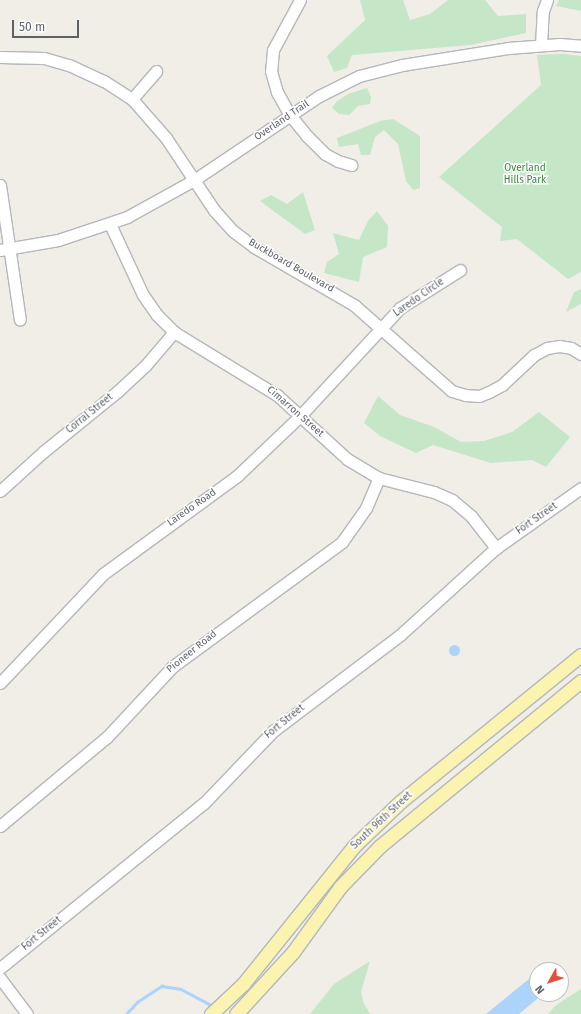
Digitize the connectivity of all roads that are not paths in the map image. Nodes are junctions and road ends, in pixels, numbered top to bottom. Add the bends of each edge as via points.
1 (300, 0) edge
2 (547, 0) edge
3 (541, 45) junction
4 (581, 46) edge
5 (0, 57) edge
6 (156, 70) dead end
7 (132, 99) junction
8 (290, 115) junction
9 (351, 165) dead end
10 (194, 180) junction
11 (0, 185) edge
12 (110, 224) junction
13 (4, 249) edge
14 (460, 270) dead end
15 (20, 320) dead end
16 (380, 328) junction
17 (174, 332) junction
18 (581, 354) edge
19 (300, 416) junction
20 (379, 478) junction
21 (581, 488) edge
22 (0, 491) edge
23 (496, 548) junction
24 (581, 656) edge
25 (581, 681) edge
26 (0, 683) edge
27 (0, 826) edge
28 (0, 968) edge
29 (0, 978) edge
30 (27, 1014) edge
31 (211, 1014) edge
32 (236, 1014) edge

1 - 8 street via 273,50 272,71 277,92
2 - 3 street via 543,11
3 - 4 street, Overland Trail
3 - 8 street, Overland Trail via 402,65 359,76 319,96
5 - 7 street, Buckboard Boulevard via 44,58 69,65 104,81
6 - 7 street
7 - 10 street, Buckboard Boulevard via 166,138
8 - 9 street via 325,154
8 - 10 street, Overland Trail
10 - 12 street, Overland Trail via 158,202
10 - 16 street, Buckboard Boulevard via 214,210 233,231 254,247 354,305
11 - 13 street
12 - 13 street, Overland Trail via 58,240
12 - 17 street, Cimarron Street via 143,295 156,314
13 - 15 street
14 - 16 street, Laredo Circle via 400,308
16 - 18 street, Buckboard Boulevard via 452,391 466,395 479,396 490,392 502,385 534,355 547,348 571,348
16 - 19 street, Laredo Road
17 - 19 street, Cimarron Street via 260,382
17 - 22 street, Corral Street via 145,366 118,391
19 - 20 street, Cimarron Street via 347,459
19 - 26 street, Laredo Road via 237,476 103,574
20 - 23 street, Cimarron Street via 434,492 452,500 471,516
20 - 27 street, Pioneer Road via 366,508 342,542 172,667 107,737
21 - 23 street, Fort Street
23 - 28 street, Fort Street via 400,635 273,731 204,803
24 - 31 main road, South 96th Street via 400,802 354,846 243,984
25 - 32 main road, South 96th Street via 380,846 340,887 293,952
29 - 30 street

